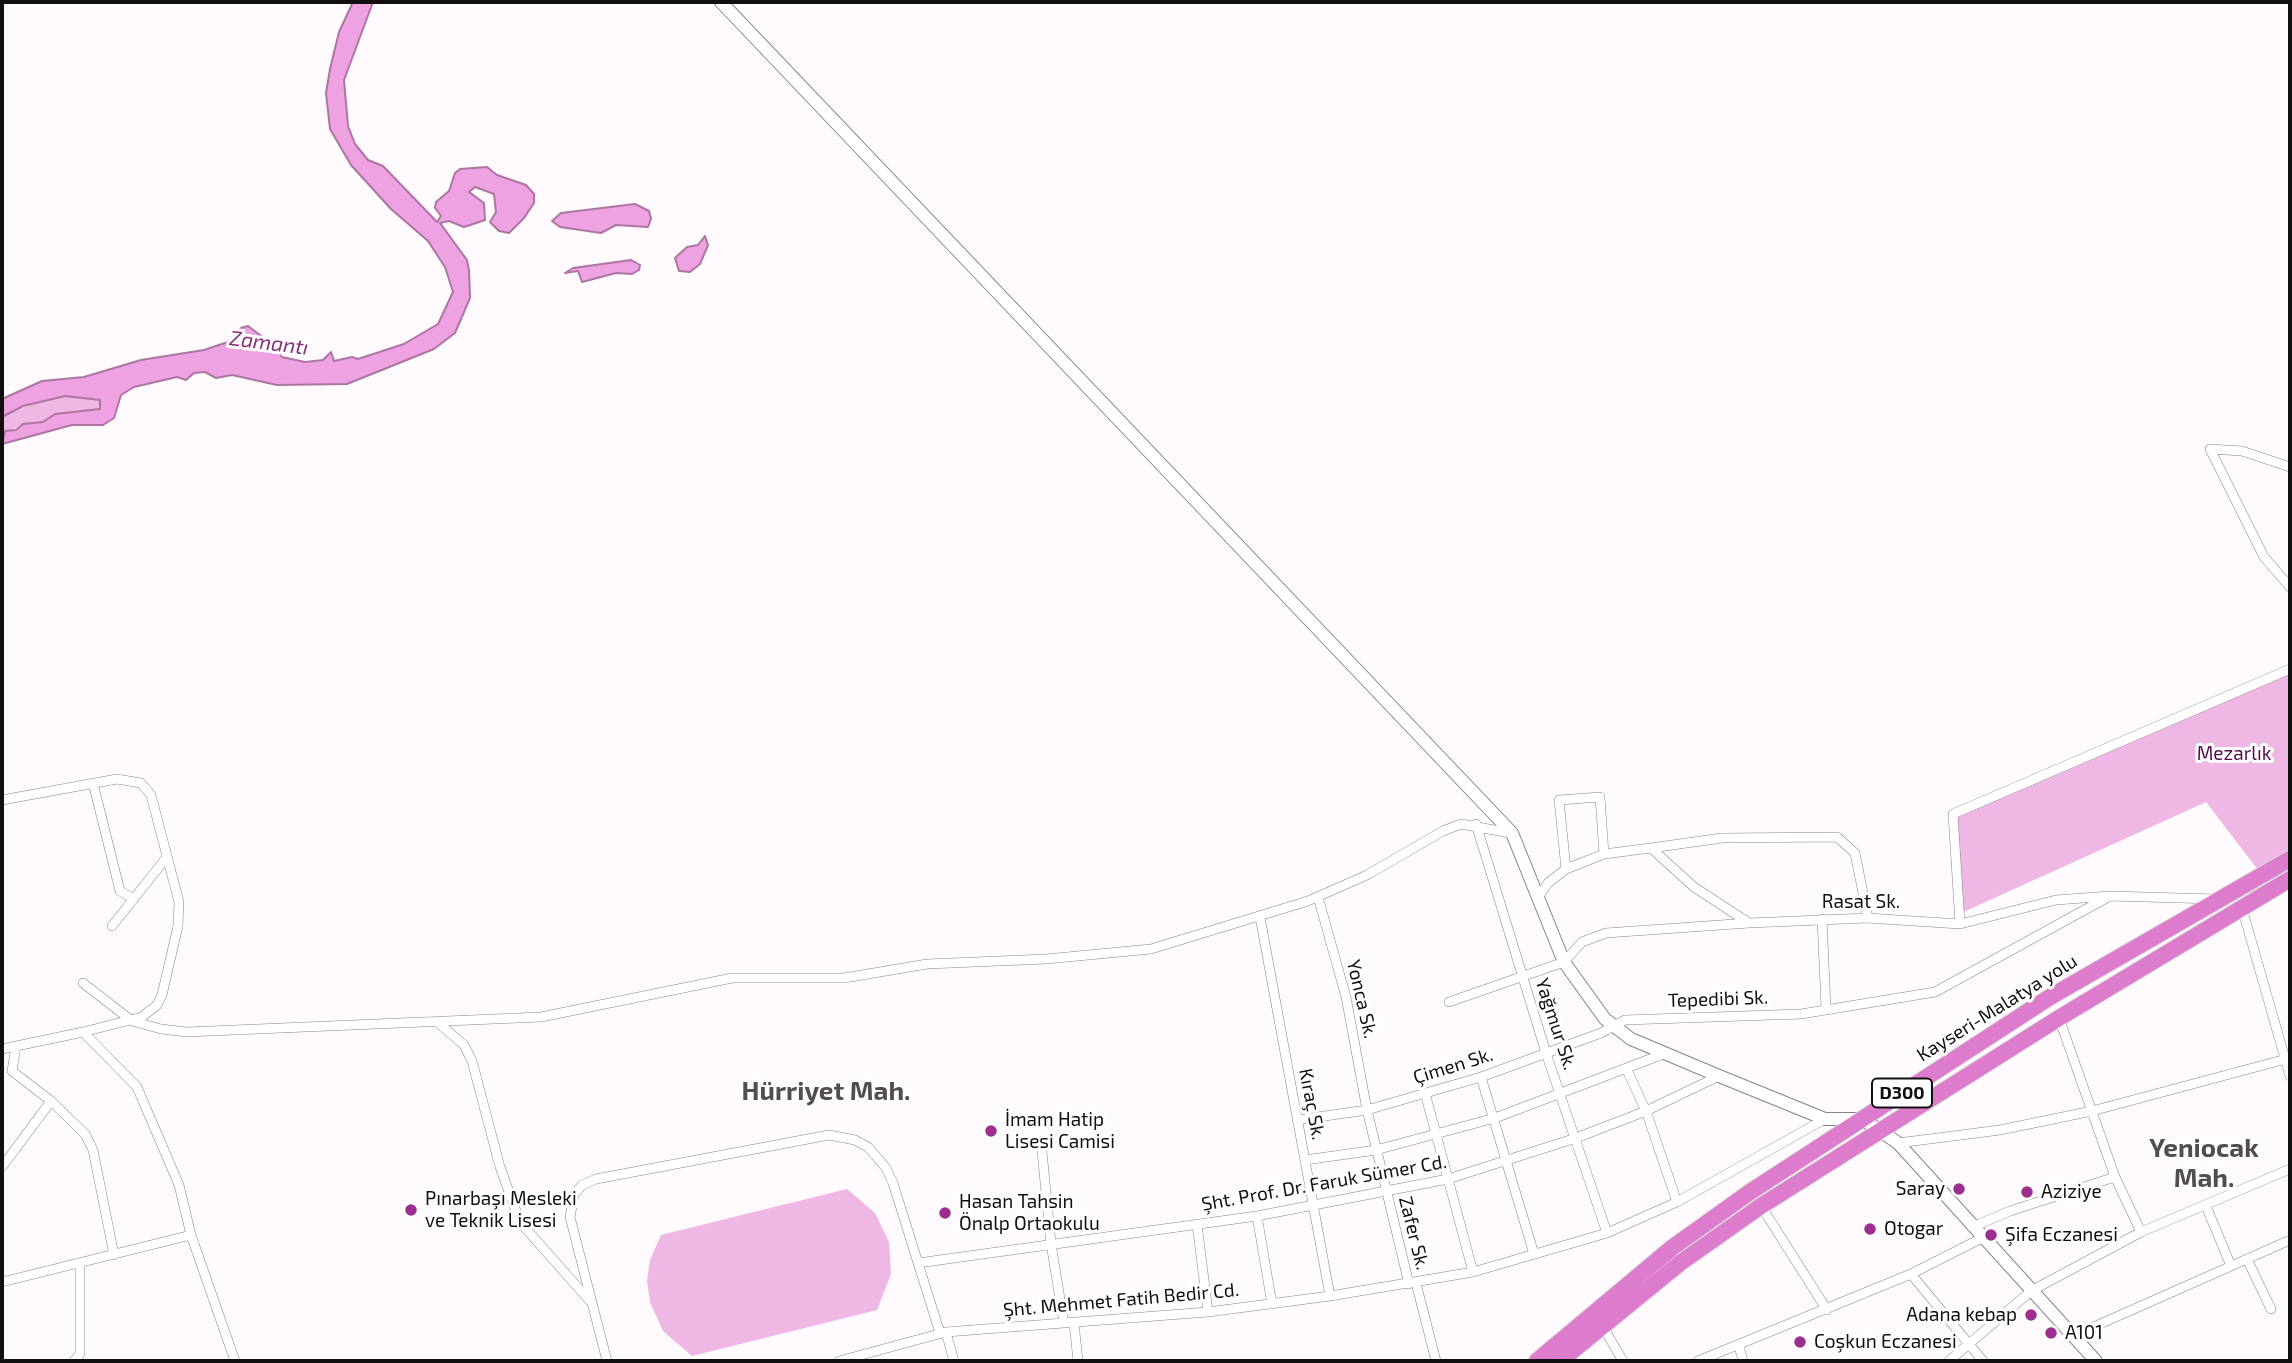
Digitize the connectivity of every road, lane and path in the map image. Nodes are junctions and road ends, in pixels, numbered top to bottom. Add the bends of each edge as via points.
1 (721, 2) edge
2 (2290, 467) edge
3 (2290, 587) edge
4 (2290, 669) edge
5 (93, 783) junction
6 (2, 800) edge
7 (1476, 824) junction
8 (1512, 833) junction
9 (1651, 848) junction
10 (1604, 854) junction
11 (167, 858) junction
12 (2290, 859) edge
13 (1566, 869) junction
14 (2290, 879) edge
15 (1539, 896) junction
16 (2110, 896) junction
17 (1318, 897) junction
18 (134, 899) junction
19 (2221, 900) junction
20 (2242, 908) junction
21 (1260, 917) junction
22 (1868, 918) junction
23 (1822, 919) junction
24 (1749, 923) junction
25 (1960, 924) junction
26 (112, 926) dead end
27 (1564, 962) junction
28 (1522, 977) junction
29 (83, 983) dead end
30 (1449, 1002) dead end
31 (1826, 1008) junction
32 (2059, 1017) junction
33 (132, 1021) junction
34 (436, 1021) junction
35 (1612, 1024) junction
36 (83, 1032) junction
37 (16, 1046) junction
38 (2, 1049) edge
39 (1546, 1053) junction
40 (1666, 1053) junction
41 (2289, 1068) edge
42 (1627, 1070) junction
43 (1719, 1076) junction
44 (1481, 1077) junction
45 (1425, 1093) junction
46 (1560, 1093) junction
47 (51, 1101) junction
48 (1367, 1110) junction
49 (1646, 1111) junction
50 (2092, 1111) junction
51 (1495, 1118) junction
52 (1825, 1119) junction
53 (1863, 1119) junction
54 (1297, 1120) junction
55 (1879, 1130) junction
56 (1436, 1135) junction
57 (1576, 1138) junction
58 (1041, 1141) dead end
59 (1898, 1143) junction
60 (1376, 1150) junction
61 (1305, 1160) junction
62 (1506, 1162) junction
63 (2, 1167) edge
64 (2290, 1169) edge
65 (2115, 1177) junction
66 (1448, 1179) junction
67 (1385, 1189) junction
68 (1677, 1202) junction
69 (1313, 1206) junction
70 (1761, 1206) junction
71 (2206, 1206) junction
72 (1257, 1216) junction
73 (520, 1222) junction
74 (489, 1224) dead end
75 (1197, 1224) junction
76 (1972, 1227) junction
77 (2141, 1232) junction
78 (1607, 1233) junction
79 (191, 1235) junction
80 (1982, 1238) junction
81 (2290, 1240) edge
82 (1051, 1244) junction
83 (1534, 1254) junction
84 (114, 1255) junction
85 (2247, 1259) junction
86 (80, 1263) junction
87 (918, 1263) junction
88 (2231, 1266) junction
89 (1473, 1272) junction
90 (1911, 1274) junction
91 (2, 1282) edge
92 (1412, 1283) junction
93 (2031, 1291) junction
94 (1330, 1296) junction
95 (590, 1302) junction
96 (1272, 1304) junction
97 (2271, 1309) dead end
98 (1827, 1310) junction
99 (1208, 1312) junction
100 (1069, 1323) junction
101 (1602, 1325) junction
102 (943, 1333) junction
103 (2073, 1336) junction
104 (1969, 1344) junction
105 (1739, 1346) junction
106 (851, 1359) edge
107 (74, 1361) edge
108 (235, 1361) edge
109 (607, 1361) edge
110 (839, 1361) edge
111 (954, 1361) edge
112 (1078, 1361) edge
113 (1436, 1361) edge
114 (1537, 1361) edge
115 (1560, 1361) edge
116 (1623, 1361) edge
117 (1698, 1361) edge
118 (1743, 1361) edge
119 (1949, 1361) edge
120 (1983, 1361) edge
121 (2096, 1361) edge

1 - 8 street
2 - 3 street via 2242,451 2210,449 2264,557
4 - 25 street via 1952,814
5 - 6 street
5 - 11 street via 130,779 146,788
5 - 18 street via 120,891
7 - 8 street
7 - 17 street via 1443,831 1387,865
7 - 28 street, Yağmur Sk.
8 - 15 street
9 - 10 street
9 - 22 street via 1722,838 1837,837 1856,853
9 - 24 street via 1694,887
10 - 13 street
10 - 13 street via 1600,797 1559,800
11 - 18 street
11 - 33 street via 178,902 178,926 162,995 150,1011
12 - 19 highway, Kayseri-Malatya yolu / D300
13 - 15 street
14 - 20 highway, D300
15 - 27 street
16 - 19 street, Rasat Sk.
16 - 25 street, Rasat Sk. via 2056,900
16 - 31 street, Tepedibi Sk. via 1935,992
17 - 21 street
17 - 48 street, Yonca Sk. via 1346,997
18 - 26 street
19 - 53 highway, Kayseri-Malatya yolu / D300 via 2050,997
20 - 32 highway, D300
20 - 41 street
21 - 34 street via 1151,949 1112,954 927,964 844,978 732,978 541,1017
21 - 54 street, Kıraç Sk.
22 - 23 street, Rasat Sk.
22 - 25 street, Rasat Sk.
23 - 24 street, Rasat Sk.
23 - 31 street
24 - 27 street, Rasat Sk. via 1606,933 1582,942
27 - 28 street
27 - 35 street
28 - 30 street
28 - 39 street, Yağmur Sk.
29 - 33 street
31 - 35 street, Tepedibi Sk. via 1801,1014
32 - 50 street
32 - 55 highway, D300
33 - 34 street via 187,1032
33 - 36 street
34 - 73 street via 464,1045 472,1061
35 - 39 street, Çimen Sk. via 1601,1033
35 - 40 street via 1631,1039
36 - 37 street
36 - 79 street via 121,1068 142,1097 180,1185
37 - 38 street
37 - 47 street via 12,1071
39 - 44 street, Çimen Sk.
39 - 46 street, Yağmur Sk.
40 - 42 street
40 - 43 street
41 - 50 street
42 - 46 street
42 - 49 street
43 - 49 street, Şht. Prof. Dr. Faruk Sümer Cd.
43 - 52 street
44 - 45 street, Çimen Sk.
44 - 51 street
45 - 48 street, Çimen Sk.
45 - 56 street
46 - 51 street
46 - 57 street, Yağmur Sk.
47 - 63 street
47 - 84 street via 85,1134 93,1150
48 - 54 street, Çimen Sk.
48 - 60 street, Zafer Sk.
49 - 57 street, Şht. Prof. Dr. Faruk Sümer Cd.
49 - 68 street
50 - 59 street via 2000,1130
50 - 65 street
51 - 56 street
51 - 62 street
52 - 53 street
52 - 68 street, Şht. Mehmet Fatih Bedir Cd.
53 - 55 street
53 - 114 highway, Kayseri-Malatya yolu / D300 via 1673,1247
54 - 61 street, Kıraç Sk.
55 - 59 street
55 - 70 highway, D300
56 - 60 street
56 - 66 street
57 - 62 street, Şht. Prof. Dr. Faruk Sümer Cd.
57 - 78 street, Yağmur Sk.
58 - 82 street
59 - 76 street
60 - 61 street
60 - 67 street, Zafer Sk.
61 - 69 street, Kıraç Sk.
62 - 66 street, Şht. Prof. Dr. Faruk Sümer Cd.
62 - 83 street
64 - 71 street
65 - 76 street
65 - 77 street
66 - 67 street, Şht. Prof. Dr. Faruk Sümer Cd.
66 - 89 street
67 - 69 street, Şht. Prof. Dr. Faruk Sümer Cd.
67 - 92 street, Zafer Sk.
68 - 78 street, Şht. Mehmet Fatih Bedir Cd.
69 - 72 street, Şht. Prof. Dr. Faruk Sümer Cd.
69 - 94 street, Kıraç Sk.
70 - 98 street
70 - 101 highway, D300
71 - 77 street
71 - 88 street
72 - 75 street, Şht. Prof. Dr. Faruk Sümer Cd.
72 - 96 street
73 - 74 street
73 - 95 street
75 - 82 street, Şht. Prof. Dr. Faruk Sümer Cd.
75 - 99 street
76 - 80 street
77 - 93 street
78 - 83 street, Şht. Mehmet Fatih Bedir Cd.
79 - 84 street
79 - 108 street
80 - 90 street
80 - 93 street
81 - 85 street
82 - 87 street, Şht. Prof. Dr. Faruk Sümer Cd.
82 - 100 street
83 - 89 street, Şht. Mehmet Fatih Bedir Cd.
84 - 86 street
85 - 88 street
85 - 97 street
86 - 91 street
86 - 107 street via 80,1354
87 - 95 street via 893,1183 877,1154 855,1140 814,1136 582,1185 574,1195 570,1217
87 - 102 street
88 - 103 street
89 - 92 street, Şht. Mehmet Fatih Bedir Cd.
90 - 98 street
90 - 104 street
92 - 94 street, Şht. Mehmet Fatih Bedir Cd.
92 - 113 street, Zafer Sk.
93 - 103 street
93 - 104 street
94 - 96 street, Şht. Mehmet Fatih Bedir Cd.
95 - 109 street
96 - 99 street, Şht. Mehmet Fatih Bedir Cd.
98 - 105 street
99 - 100 street, Şht. Mehmet Fatih Bedir Cd.
100 - 102 street, Şht. Mehmet Fatih Bedir Cd.
100 - 112 street
101 - 115 highway, D300
101 - 116 street
102 - 106 street, Şht. Mehmet Fatih Bedir Cd.
102 - 111 street
103 - 121 street
104 - 119 street
104 - 120 street
105 - 117 street
105 - 118 street
106 - 110 street, Şht. Mehmet Fatih Bedir Cd.

